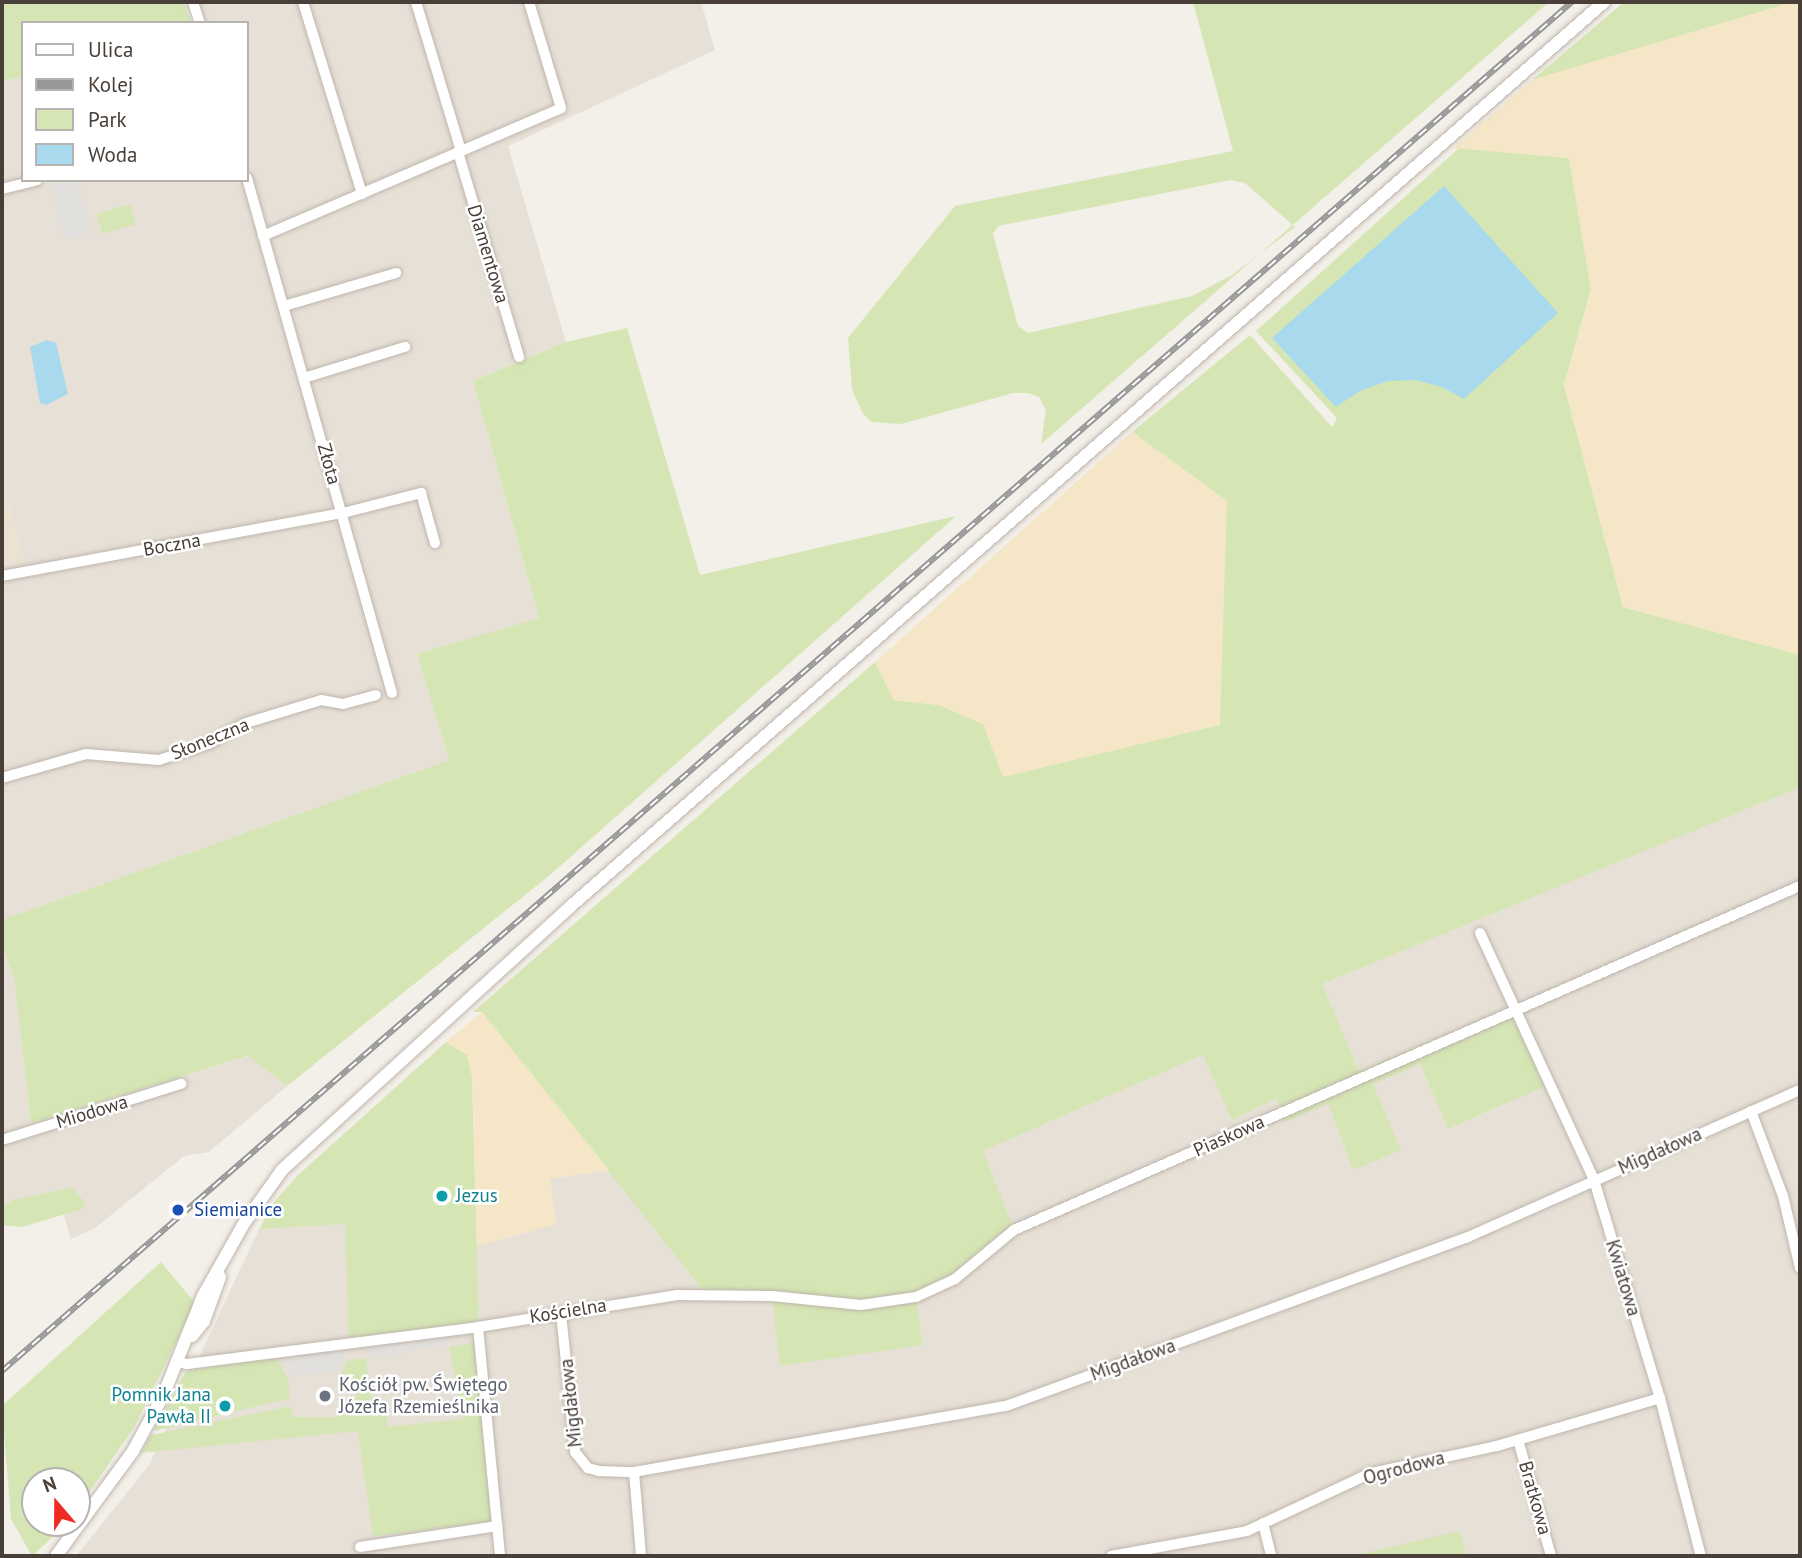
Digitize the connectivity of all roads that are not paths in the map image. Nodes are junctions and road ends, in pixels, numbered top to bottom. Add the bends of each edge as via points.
1 (193, 2) edge
2 (303, 2) edge
3 (416, 2) edge
4 (528, 2) edge
5 (1604, 2) edge
6 (199, 21) edge
7 (459, 152) junction
8 (29, 182) edge
9 (248, 182) edge
10 (2, 189) edge
11 (362, 194) junction
12 (263, 236) junction
13 (396, 273) dead end
14 (284, 306) junction
15 (405, 347) dead end
16 (519, 356) dead end
17 (303, 377) junction
18 (343, 513) junction
19 (435, 543) dead end
20 (2, 576) edge
21 (392, 693) dead end
22 (376, 695) dead end
23 (2, 778) edge
24 (1800, 886) edge
25 (1480, 933) dead end
26 (1513, 1012) junction
27 (181, 1084) dead end
28 (1800, 1090) edge
29 (1751, 1111) junction
30 (2, 1140) edge
31 (1594, 1180) junction
32 (1800, 1268) edge
33 (955, 1279) joint
34 (561, 1313) junction
35 (478, 1327) junction
36 (178, 1362) junction
37 (1660, 1398) junction
38 (1518, 1440) junction
39 (634, 1472) junction
40 (1263, 1523) junction
41 (497, 1527) junction
42 (360, 1547) dead end
43 (56, 1556) edge
44 (500, 1556) edge
45 (641, 1556) edge
46 (1111, 1556) edge
47 (1271, 1556) edge
48 (1551, 1556) edge
49 (1701, 1556) edge

1 - 6 street
2 - 11 street
3 - 7 street
4 - 7 street via 561,108
5 - 36 street via 613,870 314,1138 260,1198 194,1315
7 - 11 street
7 - 16 street, Diamentowa
8 - 10 street
9 - 12 street, Złota
11 - 12 street
12 - 14 street, Złota
13 - 14 street
14 - 17 street, Złota
15 - 17 street
17 - 18 street, Złota
18 - 19 street, Boczna via 421,494
18 - 20 street, Boczna
18 - 21 street, Złota
22 - 23 street, Słoneczna via 343,704 321,701 246,723 208,744 159,760 86,754
24 - 26 street, Piaskowa
25 - 26 street
26 - 31 street, Kwiatowa
26 - 33 street, Piaskowa via 1014,1230
27 - 30 street, Miodowa
28 - 29 street, Migdałowa
29 - 31 street, Migdałowa
29 - 32 street via 1783,1196
31 - 37 street, Kwiatowa
31 - 39 street, Migdałowa via 1468,1237 1006,1406
33 - 34 street, Kościelna via 915,1297 886,1303 705,1293
34 - 35 street, Kościelna
34 - 39 street, Migdałowa via 575,1452 587,1468
35 - 36 street, Kościelna
35 - 41 street
36 - 43 street via 133,1451
37 - 38 street, Ogrodowa
37 - 49 street, Kwiatowa
38 - 40 street, Ogrodowa via 1371,1473
38 - 48 street, Bratkowa
39 - 45 street
40 - 46 street, Ogrodowa via 1247,1531
40 - 47 street
41 - 42 street
41 - 44 street

